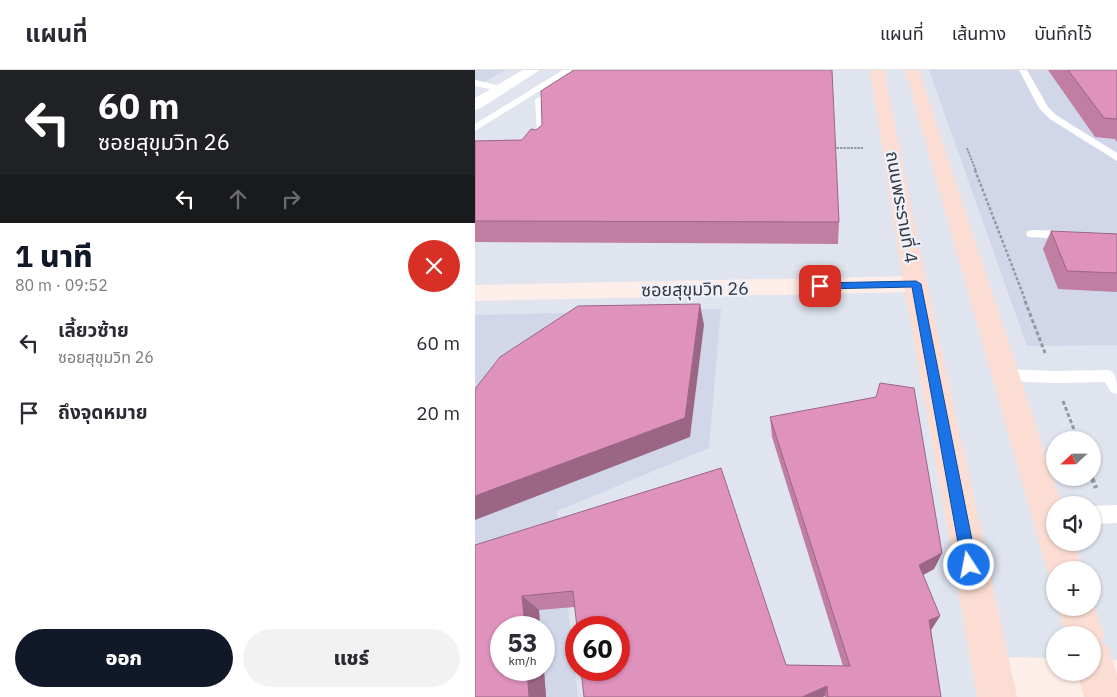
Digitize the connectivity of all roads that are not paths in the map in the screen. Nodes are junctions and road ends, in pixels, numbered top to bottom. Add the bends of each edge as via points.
1 (533, 70) edge
2 (569, 70) edge
3 (585, 70) edge
4 (877, 70) edge
5 (912, 70) edge
6 (1023, 70) edge
7 (475, 84) edge
8 (503, 89) junction
9 (475, 105) edge
10 (475, 128) edge
11 (542, 145) edge
12 (1117, 158) edge
13 (1032, 234) dead end
14 (1079, 235) edge
15 (916, 284) junction
16 (475, 293) edge
17 (1007, 376) junction
18 (1114, 380) edge
19 (1046, 503) edge
20 (1117, 514) edge
21 (1101, 515) edge
22 (1103, 679) edge
23 (995, 687) edge

1 - 8 street
2 - 10 lane
3 - 11 lane via 540,100
4 - 15 main road, ถนนพระรามที่ 4
5 - 17 main road
6 - 12 lane via 1044,108 1053,117
7 - 8 lane
8 - 9 street
13 - 14 lane
15 - 16 street, ซอยสุขุมวิท 26
15 - 23 main road, ถนนพระรามที่ 4
17 - 18 lane
17 - 19 main road
20 - 21 lane
22 - 23 street

